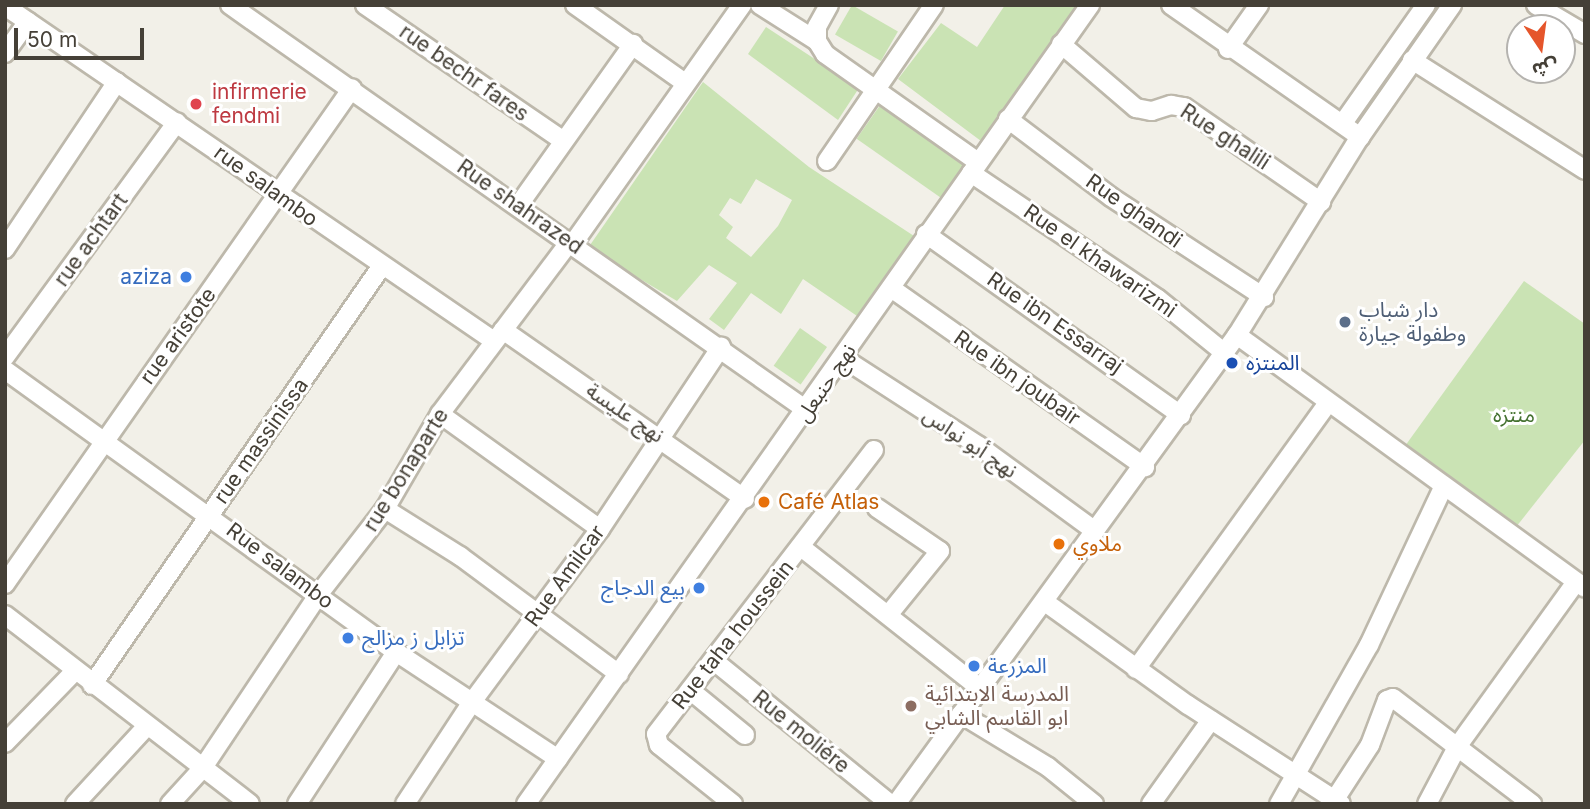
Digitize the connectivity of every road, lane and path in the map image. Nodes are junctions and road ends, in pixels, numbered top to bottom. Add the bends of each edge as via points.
1 (230, 5) edge
2 (365, 5) edge
3 (575, 5) edge
4 (742, 5) edge
5 (760, 5) edge
6 (830, 5) edge
7 (934, 5) edge
8 (1090, 5) edge
9 (1171, 5) edge
10 (1259, 5) edge
11 (1426, 5) edge
12 (1452, 5) edge
13 (1536, 5) edge
14 (5, 6) edge
15 (28, 21) junction
16 (1585, 34) edge
17 (817, 41) junction
18 (632, 44) junction
19 (1061, 44) junction
20 (1228, 48) junction
21 (5, 53) edge
22 (1412, 60) junction
23 (117, 82) junction
24 (685, 83) junction
25 (352, 88) junction
26 (877, 90) junction
27 (1008, 119) junction
28 (177, 122) junction
29 (1343, 123) junction
30 (1360, 137) junction
31 (562, 141) junction
32 (827, 161) dead end
33 (974, 168) junction
34 (1585, 170) edge
35 (278, 196) junction
36 (1321, 202) junction
37 (518, 206) junction
38 (926, 234) junction
39 (570, 244) junction
40 (5, 248) edge
41 (381, 267) junction
42 (891, 288) junction
43 (1264, 297) junction
44 (498, 335) junction
45 (1237, 335) junction
46 (721, 347) junction
47 (1226, 354) junction
48 (5, 358) edge
49 (843, 358) junction
50 (5, 370) edge
51 (1328, 402) junction
52 (808, 411) junction
53 (440, 414) junction
54 (1181, 415) junction
55 (105, 437) junction
56 (662, 439) junction
57 (874, 450) dead end
58 (1145, 467) junction
59 (1443, 488) junction
60 (745, 499) junction
61 (877, 508) dead end
62 (385, 509) junction
63 (210, 514) junction
64 (600, 529) junction
65 (1095, 531) junction
66 (801, 547) junction
67 (5, 584) edge
68 (1580, 585) edge
69 (318, 595) junction
70 (1045, 602) junction
71 (889, 614) junction
72 (5, 615) edge
73 (536, 616) junction
74 (396, 652) junction
75 (713, 660) junction
76 (1136, 669) junction
77 (75, 671) junction
78 (619, 674) junction
79 (92, 684) junction
80 (690, 690) junction
81 (982, 690) junction
82 (472, 702) junction
83 (961, 714) junction
84 (1211, 720) junction
85 (146, 727) junction
86 (745, 735) dead end
87 (5, 743) edge
88 (1457, 747) junction
89 (558, 759) junction
90 (202, 769) junction
91 (1296, 776) junction
92 (1338, 801) edge
93 (900, 802) edge
94 (248, 803) edge
95 (75, 804) edge
96 (170, 804) edge
97 (297, 804) edge
98 (405, 804) edge
99 (526, 804) edge
100 (733, 804) edge
101 (1094, 804) edge
102 (1151, 804) edge
103 (1279, 804) edge
104 (1427, 804) edge
105 (1532, 804) edge

1 - 25 street, Rue shahrazed
2 - 31 street, rue bechr fares
3 - 18 street
4 - 24 street, rue bonaparte
5 - 17 street, Rue el khawarizmi
6 - 17 street via 817,27
7 - 26 street
8 - 19 street, نهج حنبعل
9 - 20 street
10 - 20 street
11 - 29 street
12 - 22 street
13 - 16 street
14 - 15 street, rue salambo
15 - 21 street
15 - 23 street, rue salambo
17 - 26 street, Rue el khawarizmi via 825,54
18 - 24 street
18 - 31 street
19 - 27 street, نهج حنبعل
19 - 36 street, Rue ghalili via 1136,108 1184,107
20 - 29 street
22 - 30 street
22 - 34 street
23 - 28 street, rue salambo
23 - 40 street
24 - 39 street, rue bonaparte
25 - 35 street, rue aristote
25 - 37 street, Rue shahrazed
26 - 32 street
26 - 33 street, Rue el khawarizmi
27 - 33 street, نهج حنبعل
27 - 43 street, Rue ghandi via 1134,213
28 - 35 street, rue salambo
28 - 48 street, rue achtart
29 - 30 street
30 - 36 street
31 - 37 street
33 - 38 street, نهج حنبعل
33 - 47 street, Rue el khawarizmi via 1158,299
35 - 41 street, rue salambo
35 - 55 street, rue aristote
36 - 43 street
37 - 39 street, Rue shahrazed
38 - 42 street, نهج حنبعل
38 - 54 street, Rue ibn Essarraj
39 - 44 street, rue bonaparte
39 - 46 street, Rue shahrazed
41 - 44 street, rue salambo
41 - 63 street, rue massinissa
42 - 49 street, نهج حنبعل
42 - 58 street, Rue ibn joubair
43 - 45 street
44 - 53 street, rue bonaparte
44 - 56 street, نهج عليسة
45 - 47 street
45 - 51 street
46 - 52 street, Rue shahrazed
46 - 56 street, Rue Amilcar
47 - 54 street
49 - 52 street, نهج حنبعل
49 - 65 street, نهج أبو نواس via 979,446
50 - 55 street, Rue salambo
51 - 59 street
51 - 76 street
52 - 60 street, نهج حنبعل
53 - 62 street, rue bonaparte
53 - 64 street
54 - 58 street
55 - 63 street, Rue salambo
55 - 67 street, rue aristote
56 - 60 street, نهج عليسة
56 - 64 street, Rue Amilcar
57 - 66 street, Rue taha houssein
58 - 65 street
59 - 68 street
59 - 91 street via 1369,645
60 - 78 street, نهج حنبعل
61 - 71 street via 940,551
62 - 69 street, rue bonaparte
62 - 73 street via 460,556
63 - 69 street, Rue salambo
63 - 79 street, rue massinissa
64 - 73 street, Rue Amilcar
65 - 70 street
66 - 71 street
66 - 75 street, Rue taha houssein
68 - 88 street
69 - 74 street, Rue salambo
69 - 90 street, rue bonaparte
70 - 76 street
70 - 81 street
71 - 81 street
72 - 77 street
73 - 78 street
73 - 82 street, Rue Amilcar
74 - 82 street, Rue salambo
74 - 97 street
75 - 80 street, Rue taha houssein
75 - 93 street, Rue moliére
76 - 84 street
77 - 79 street
77 - 87 street
78 - 89 street, نهج حنبعل
79 - 85 street
80 - 86 street
80 - 100 street, Rue taha houssein via 655,740
81 - 83 street
82 - 89 street, Rue salambo
82 - 98 street, Rue Amilcar
83 - 93 street
83 - 101 street via 1048,767
84 - 91 street
84 - 102 street
85 - 90 street
85 - 95 street
88 - 92 street via 1390,699
88 - 104 street
88 - 105 street
89 - 99 street, نهج حنبعل
90 - 94 street
90 - 96 street, rue bonaparte
91 - 92 street
91 - 103 street

